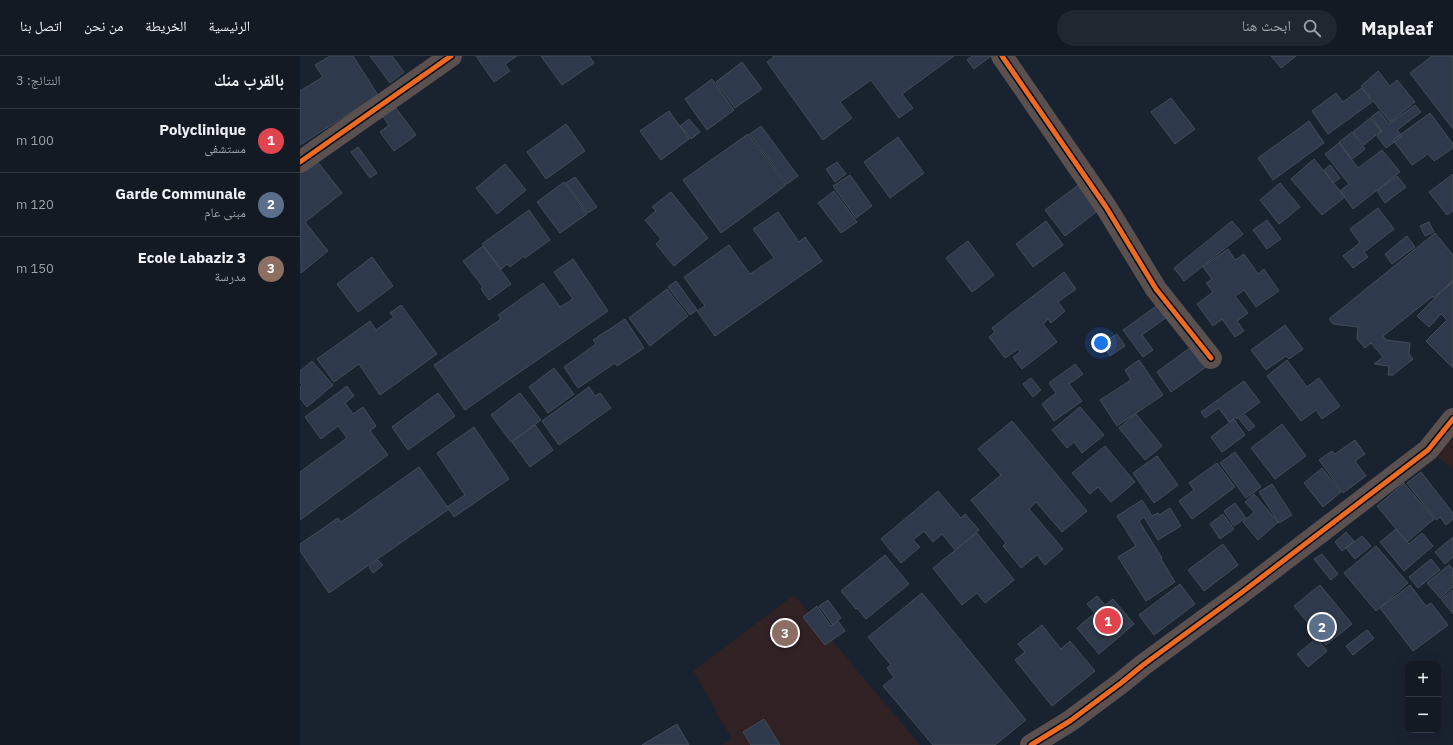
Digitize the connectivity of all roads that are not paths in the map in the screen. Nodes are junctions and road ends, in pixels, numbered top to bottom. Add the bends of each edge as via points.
1 (451, 56) edge
2 (1002, 56) edge
3 (300, 162) edge
4 (1211, 358) dead end
5 (1453, 418) edge
6 (1031, 745) edge

1 - 3 street
2 - 4 street via 1106,207 1156,289
5 - 6 street via 1428,450 1070,721

